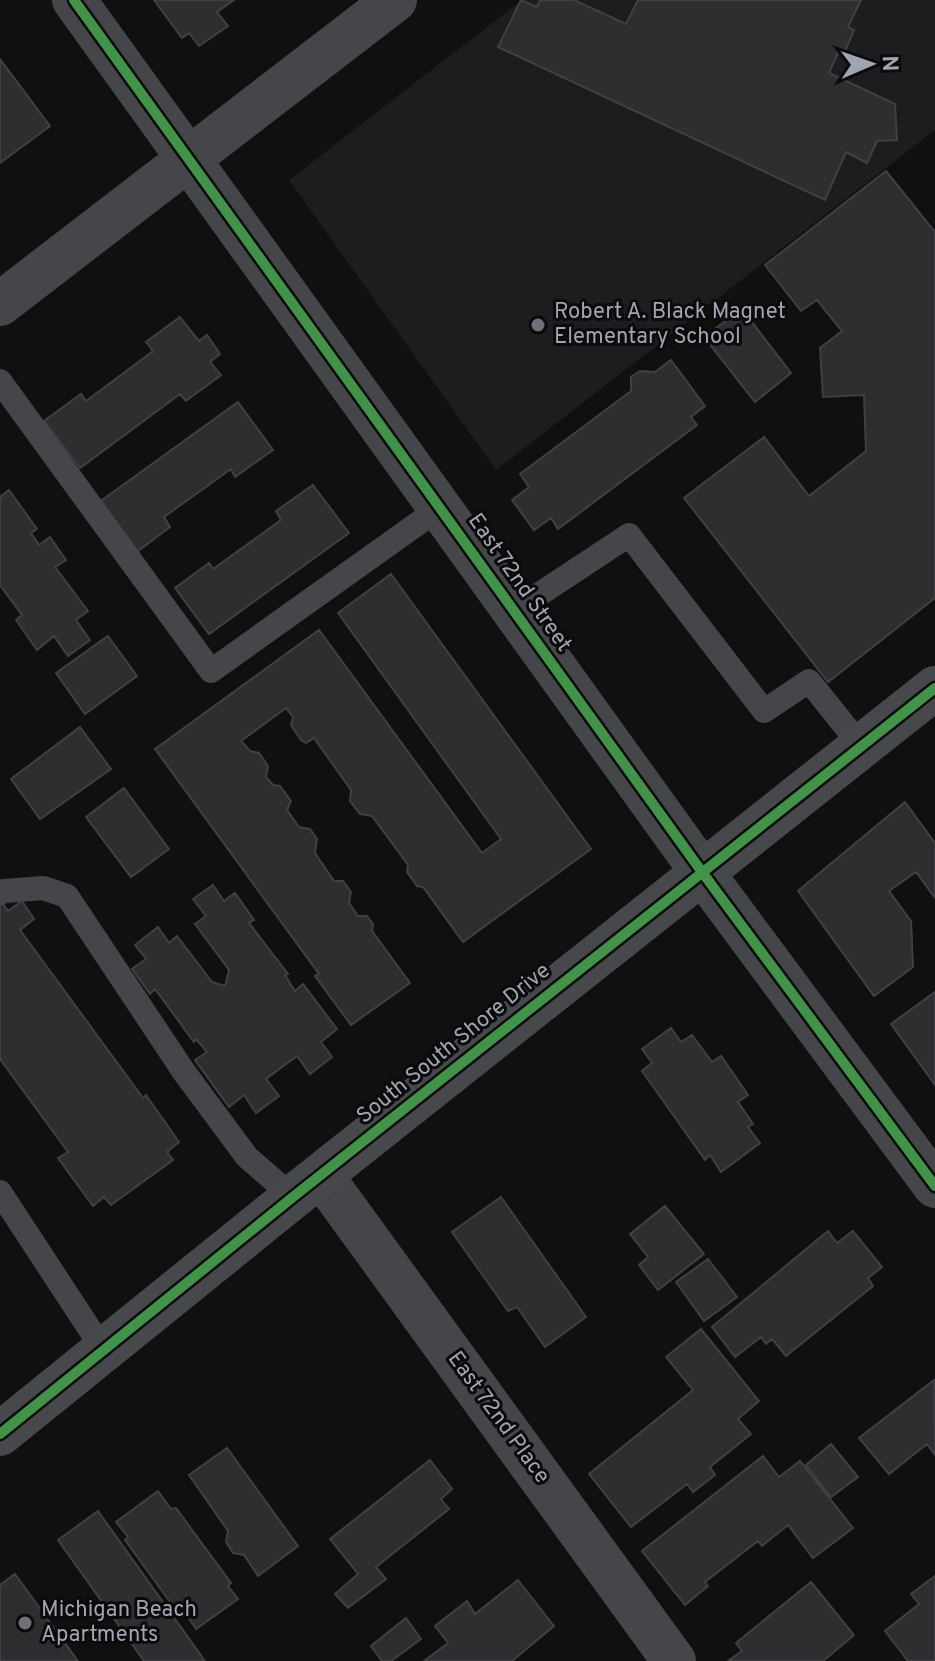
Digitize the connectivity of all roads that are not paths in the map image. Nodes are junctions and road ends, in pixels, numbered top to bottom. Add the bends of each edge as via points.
1 (74, 0) edge
2 (395, 0) edge
3 (191, 159) junction
4 (0, 304) edge
5 (0, 381) edge
6 (441, 507) junction
7 (514, 611) junction
8 (935, 688) edge
9 (861, 746) junction
10 (702, 872) junction
11 (0, 893) edge
12 (307, 1186) junction
13 (935, 1186) edge
14 (0, 1192) edge
15 (104, 1351) junction
16 (0, 1434) edge
17 (674, 1661) edge

1 - 3 street, East 72nd Street
2 - 3 street
3 - 4 street
3 - 6 street, East 72nd Street
5 - 6 lane via 211,671
6 - 7 street, East 72nd Street
7 - 9 lane via 629,535 764,711 809,681
7 - 10 street, East 72nd Street
8 - 9 main road, South South Shore Drive
9 - 10 main road, South South Shore Drive
10 - 12 main road, South South Shore Drive
10 - 13 street, East 72nd Street
11 - 12 lane via 43,888 67,896 247,1157
12 - 15 main road, South South Shore Drive
12 - 17 street, East 72nd Place
14 - 15 lane
15 - 16 main road, South South Shore Drive

